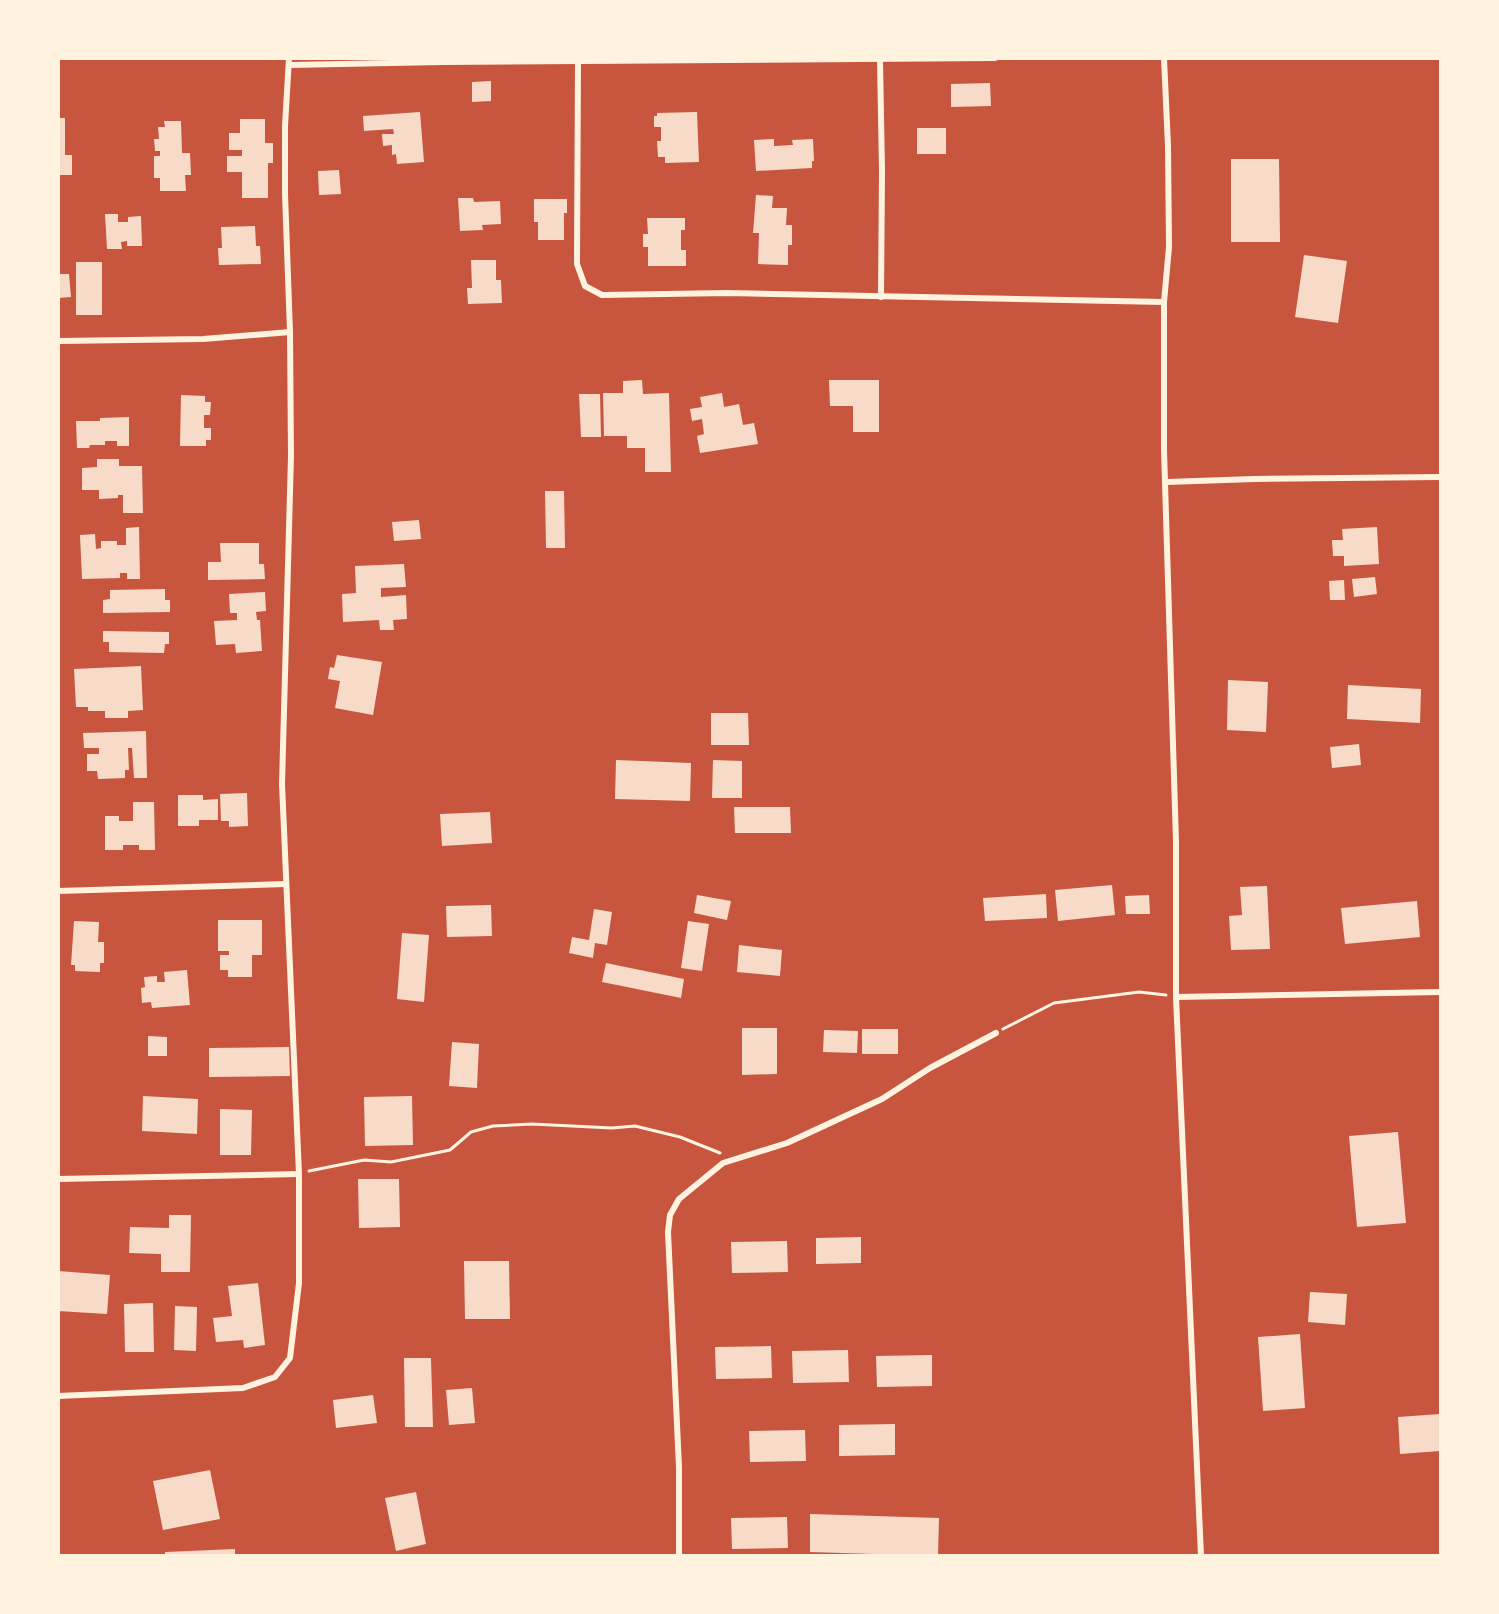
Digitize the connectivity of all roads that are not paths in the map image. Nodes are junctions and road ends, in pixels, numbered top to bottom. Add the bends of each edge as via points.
1 (995, 58) edge
2 (1164, 58) edge
3 (958, 59) edge
4 (443, 60) edge
5 (696, 60) edge
6 (880, 60) edge
7 (289, 62) edge
8 (578, 62) junction
9 (881, 297) junction
10 (1164, 302) junction
11 (290, 332) junction
12 (58, 340) edge
13 (1440, 477) edge
14 (1167, 483) junction
15 (286, 884) junction
16 (58, 891) edge
17 (1440, 992) edge
18 (1176, 997) junction
19 (996, 1033) road end
20 (298, 1174) junction
21 (58, 1179) edge
22 (58, 1396) edge
23 (679, 1556) edge
24 (1202, 1556) edge

1 - 3 street
2 - 10 street via 1168,247
3 - 6 street
4 - 7 street
4 - 8 street
5 - 6 street
5 - 8 street
6 - 9 street
7 - 11 street via 285,126
8 - 9 street via 578,264 585,286 602,295
9 - 10 street
10 - 14 street
11 - 12 street via 203,339
11 - 15 street via 291,456 282,784
13 - 14 street via 1254,478
14 - 18 street
15 - 16 street
15 - 20 street
17 - 18 street
18 - 24 street
19 - 23 street via 882,1099 787,1143 723,1163 679,1199 670,1215 668,1232 679,1467
20 - 21 street
20 - 22 street via 300,1283 290,1358 275,1377 243,1388

